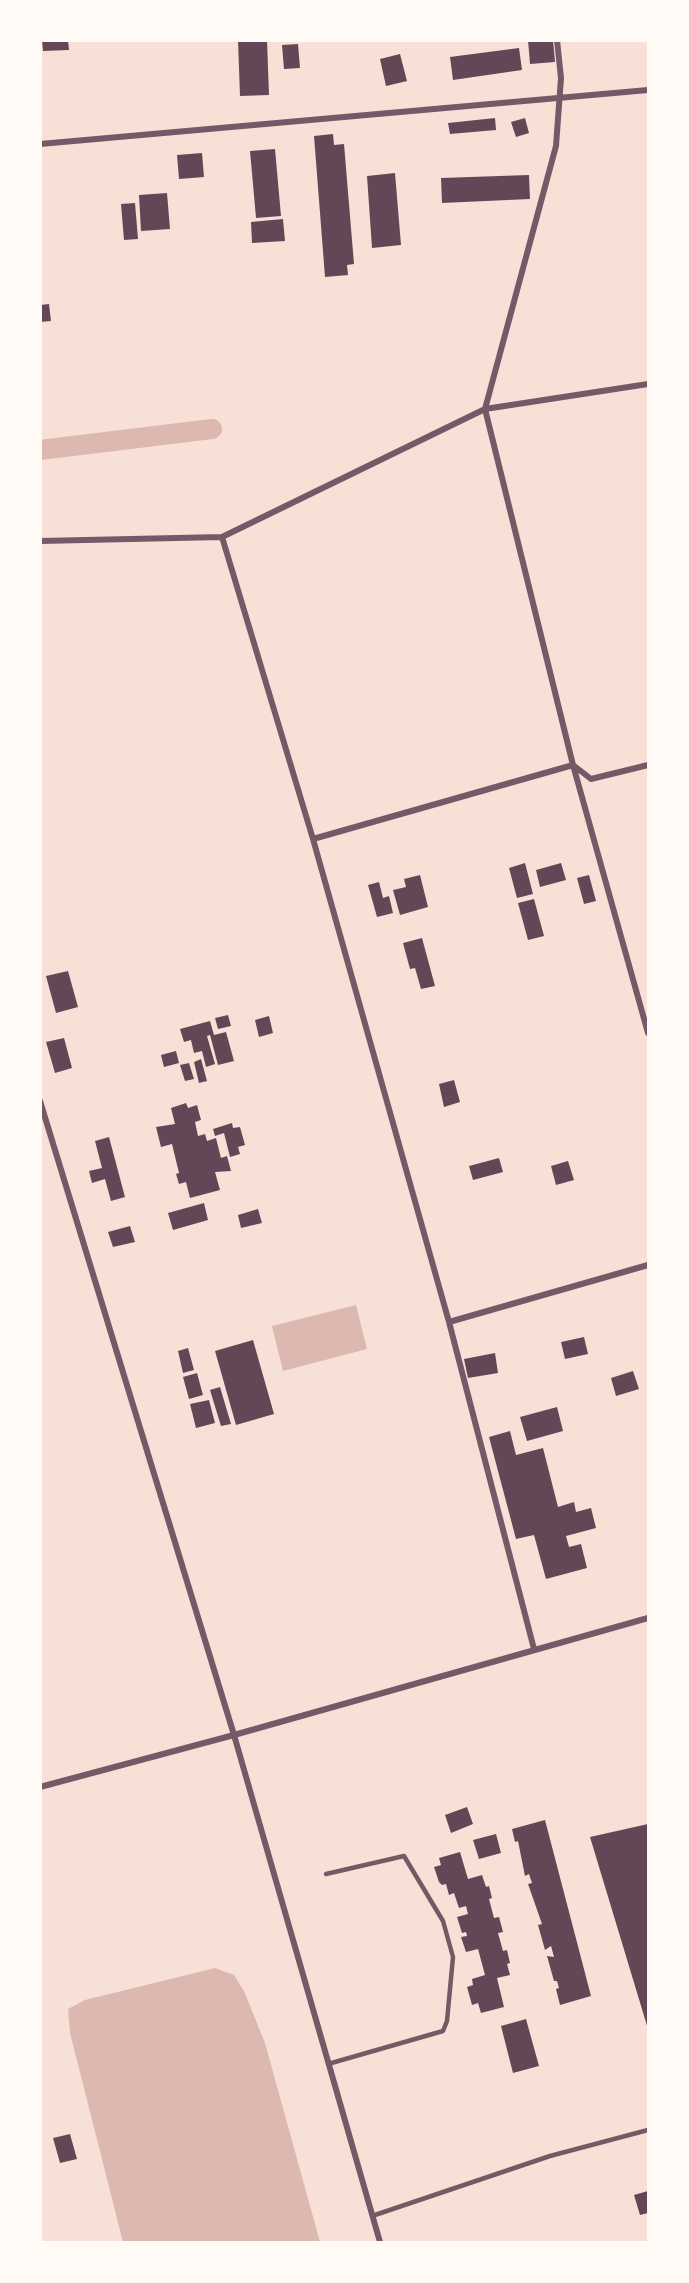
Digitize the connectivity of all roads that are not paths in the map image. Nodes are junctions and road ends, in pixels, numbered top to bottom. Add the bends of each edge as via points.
1 (558, 40) edge
2 (648, 90) edge
3 (40, 144) edge
4 (648, 384) edge
5 (484, 409) junction
6 (222, 537) junction
7 (40, 541) edge
8 (573, 765) junction
9 (648, 765) edge
10 (313, 839) junction
11 (648, 1033) edge
12 (40, 1101) edge
13 (648, 1265) edge
14 (449, 1322) junction
15 (648, 1618) edge
16 (534, 1649) junction
17 (234, 1735) junction
18 (40, 1787) edge
19 (326, 1875) dead end
20 (328, 2064) junction
21 (648, 2130) edge
22 (372, 2216) junction
23 (380, 2242) edge

1 - 5 street via 561,78 556,146
2 - 3 street
4 - 5 street
5 - 6 street
5 - 8 street
6 - 7 street
6 - 10 street
8 - 9 street via 591,779
8 - 10 street
8 - 11 street
10 - 14 street
12 - 17 street
13 - 14 street
14 - 16 street
15 - 16 street
16 - 17 street
17 - 18 street
17 - 20 street
19 - 20 lane via 404,1856 443,1921 453,1957 443,2031
20 - 22 street
21 - 22 lane via 550,2156
22 - 23 street

